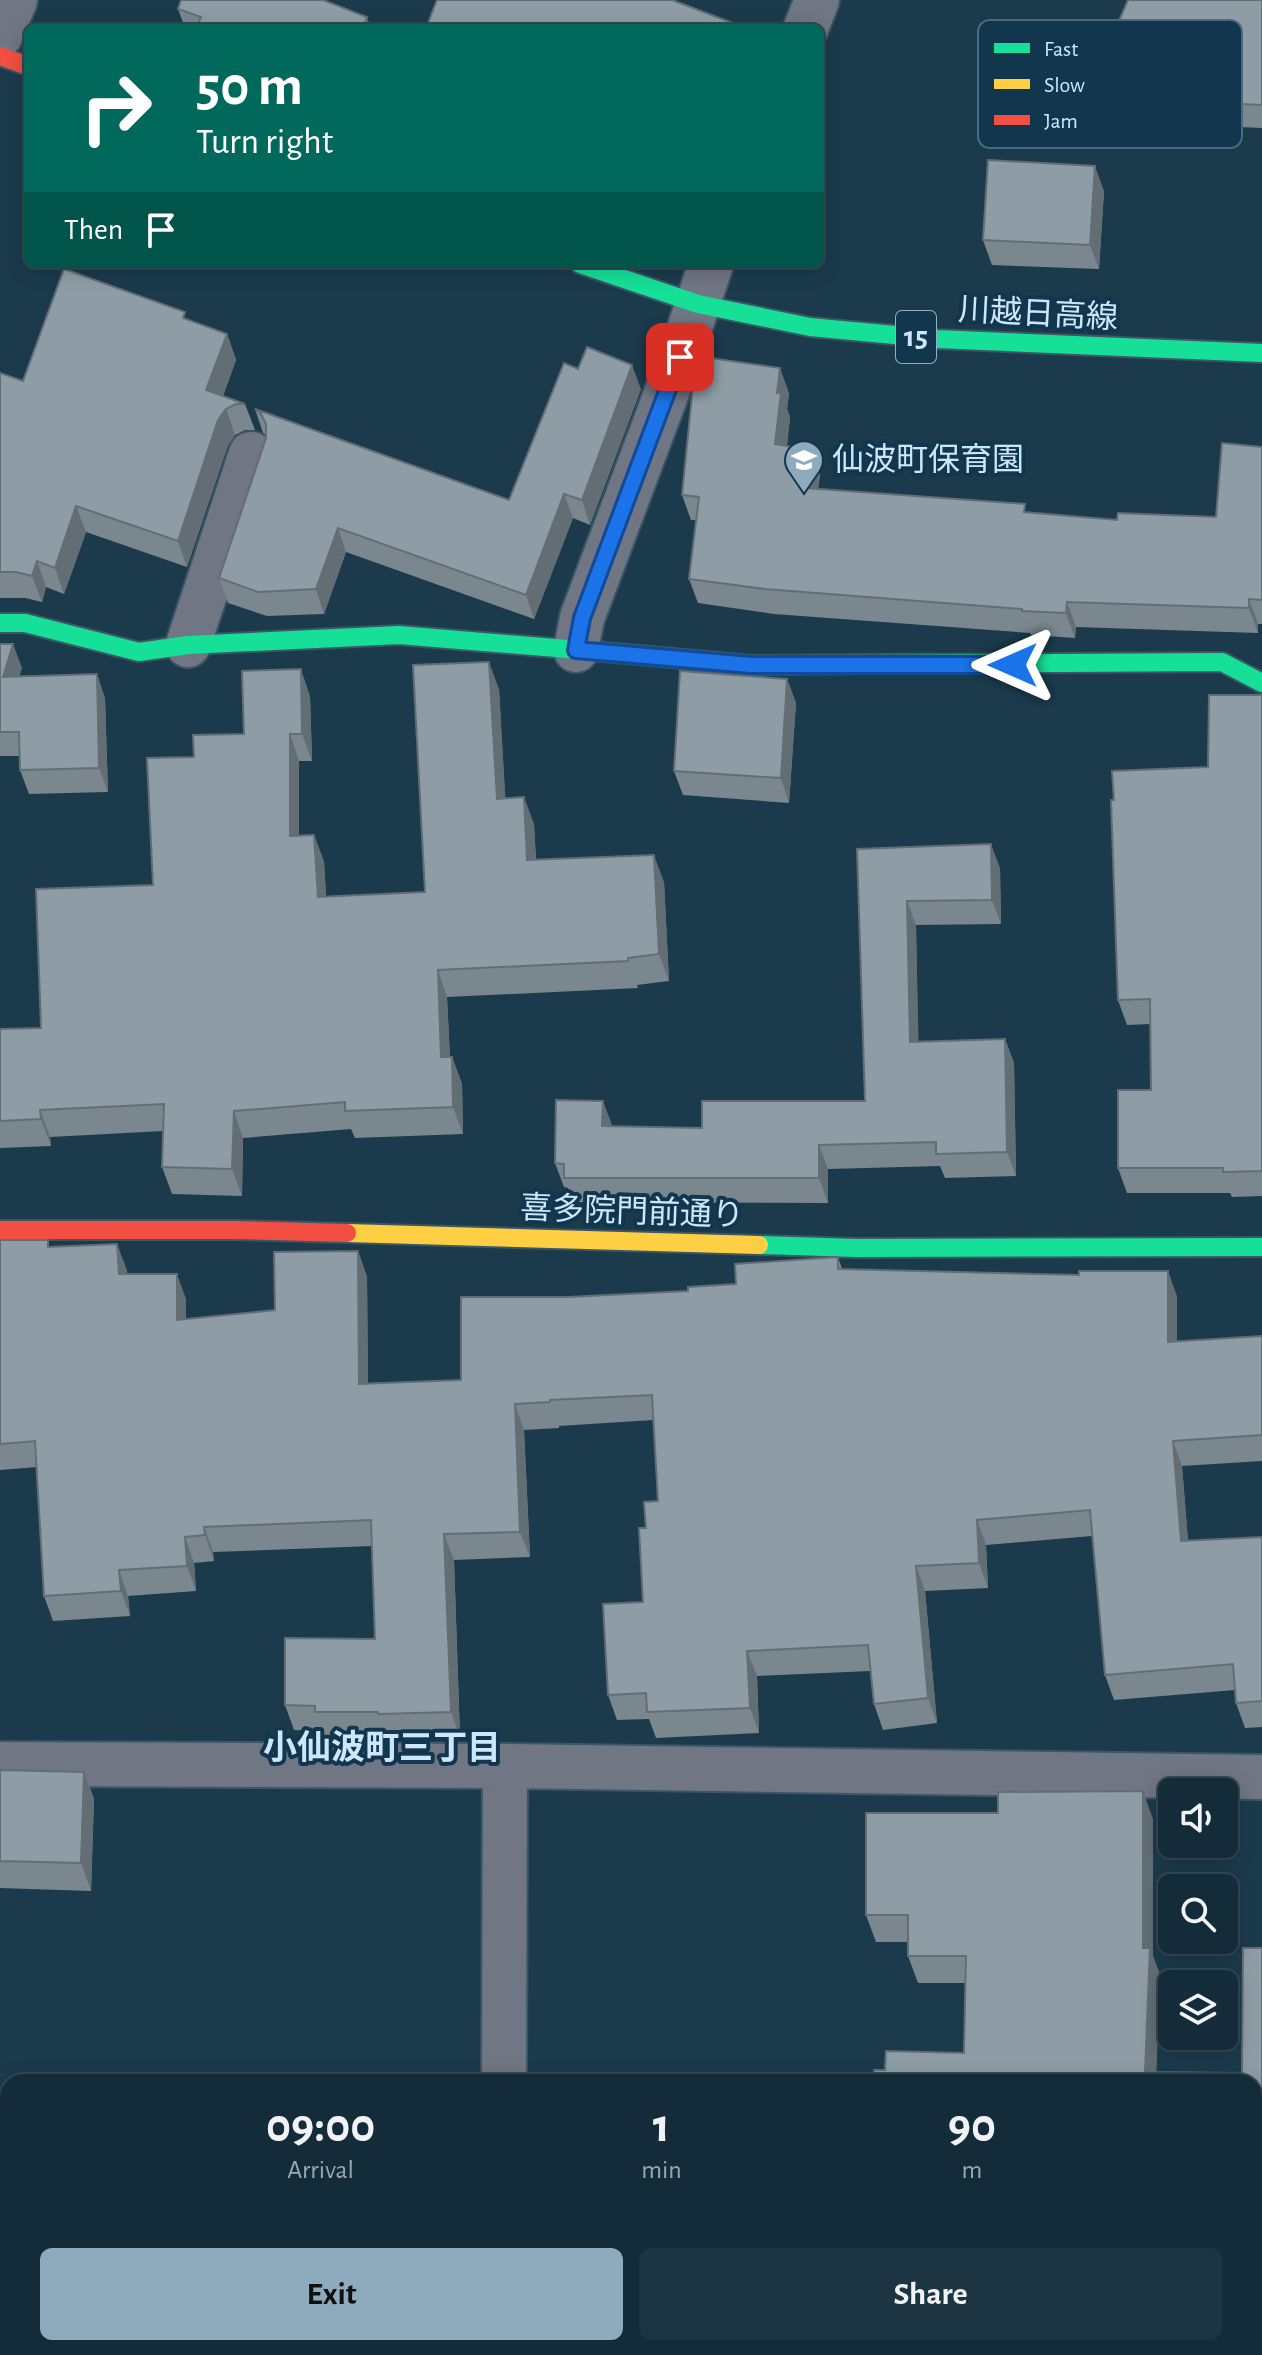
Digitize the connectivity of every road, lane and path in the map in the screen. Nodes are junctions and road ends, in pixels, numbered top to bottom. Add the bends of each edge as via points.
1 (15, 0) edge
2 (817, 0) edge
3 (808, 24) edge
4 (0, 36) edge
5 (0, 56) edge
6 (24, 65) edge
7 (605, 268) edge
8 (705, 284) edge
9 (1262, 353) edge
10 (251, 454) dead end
11 (0, 623) edge
12 (188, 645) junction
13 (576, 650) junction
14 (1262, 683) edge
15 (0, 1230) edge
16 (1262, 1247) edge
17 (0, 1764) edge
18 (505, 1766) junction
19 (1262, 1777) edge
20 (504, 2074) edge

1 - 4 street
2 - 3 street
5 - 6 street
7 - 8 street, 川越日高線 / 15
8 - 9 street, 川越日高線 / 15 via 810,327 937,339
8 - 13 street via 582,618
10 - 12 street
11 - 12 street via 25,623 139,652
12 - 13 street via 399,635
13 - 14 street via 751,665 1222,662
15 - 16 street, 喜多院門前通り via 233,1230 856,1248
17 - 18 street
18 - 19 street
18 - 20 street

